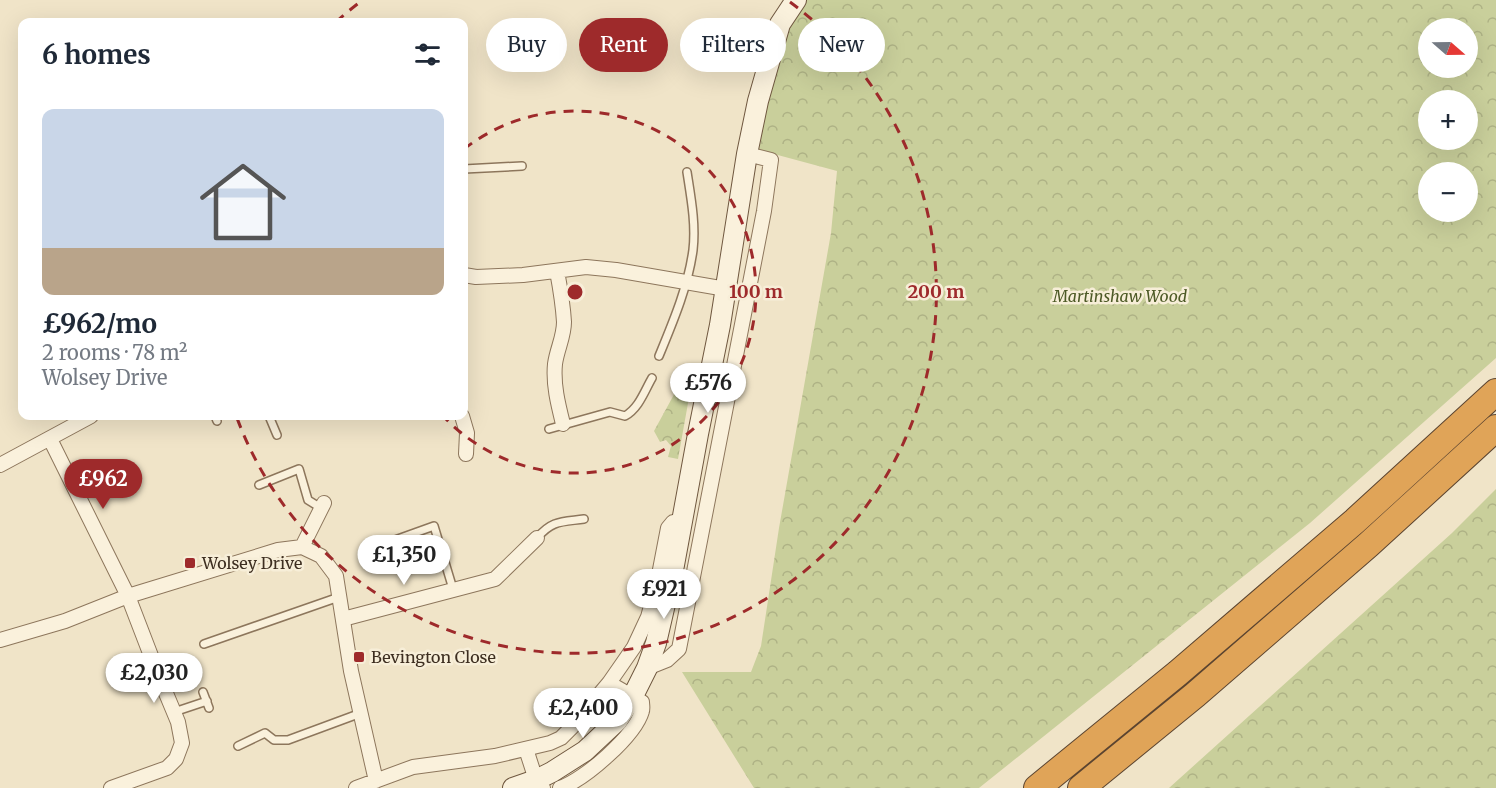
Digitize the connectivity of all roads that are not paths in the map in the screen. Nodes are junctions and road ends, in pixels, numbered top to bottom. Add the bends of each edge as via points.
1 (795, 0) edge
2 (747, 154) junction
3 (522, 166) dead end
4 (468, 169) edge
5 (687, 172) dead end
6 (557, 271) junction
7 (468, 276) edge
8 (686, 283) junction
9 (726, 289) junction
10 (659, 356) dead end
11 (652, 378) dead end
12 (1496, 392) edge
13 (84, 420) edge
14 (271, 420) edge
15 (463, 420) edge
16 (563, 424) junction
17 (1496, 428) edge
18 (549, 429) dead end
19 (277, 435) dead end
20 (50, 439) junction
21 (466, 454) dead end
22 (0, 465) edge
23 (259, 485) dead end
24 (323, 505) joint
25 (584, 519) dead end
26 (681, 523) junction
27 (537, 538) joint
28 (395, 540) dead end
29 (302, 547) junction
30 (499, 553) dead end
31 (510, 564) junction
32 (453, 590) junction
33 (128, 596) junction
34 (339, 597) junction
35 (343, 619) junction
36 (0, 640) edge
37 (204, 644) dead end
38 (647, 669) junction
39 (609, 683) junction
40 (203, 692) dead end
41 (633, 696) junction
42 (174, 712) junction
43 (361, 713) junction
44 (238, 746) dead end
45 (526, 749) junction
46 (376, 781) junction
47 (540, 784) edge
48 (111, 788) edge
49 (356, 788) edge
50 (513, 788) edge
51 (560, 788) edge
52 (1037, 788) edge
53 (1081, 788) edge

1 - 2 street via 780,24
2 - 9 street
2 - 38 street via 771,160 764,211 679,649
3 - 4 lane
5 - 8 lane via 694,219
6 - 7 street
6 - 8 street via 586,267
6 - 16 street via 564,323 555,380
8 - 9 street
8 - 10 lane
9 - 26 street
11 - 16 lane via 638,405 625,416 610,412
12 - 52 highway via 1328,544
13 - 20 street
14 - 19 lane
15 - 21 street
16 - 18 lane
17 - 53 highway via 1351,560
20 - 22 street
20 - 33 street
23 - 24 lane via 299,469 308,500
24 - 29 street
25 - 27 lane via 554,523
26 - 38 street
26 - 39 street via 673,522 668,528 648,616 634,647
27 - 31 street
28 - 32 lane via 434,526
29 - 33 street via 278,550
29 - 34 street via 321,556 336,576
30 - 31 street
31 - 32 street via 495,579
32 - 35 street
33 - 36 street via 65,621
33 - 42 street
34 - 35 street
34 - 37 lane
35 - 43 street
38 - 41 street
39 - 41 street
39 - 45 street via 561,738
40 - 42 lane via 208,705
41 - 47 street via 617,721
41 - 51 street via 642,702 643,710 630,733 593,769
42 - 48 street via 182,743 176,759 167,768
43 - 44 lane via 288,740 274,740 265,733
43 - 46 street
45 - 46 street via 413,766
45 - 47 street
46 - 49 street
47 - 50 street

